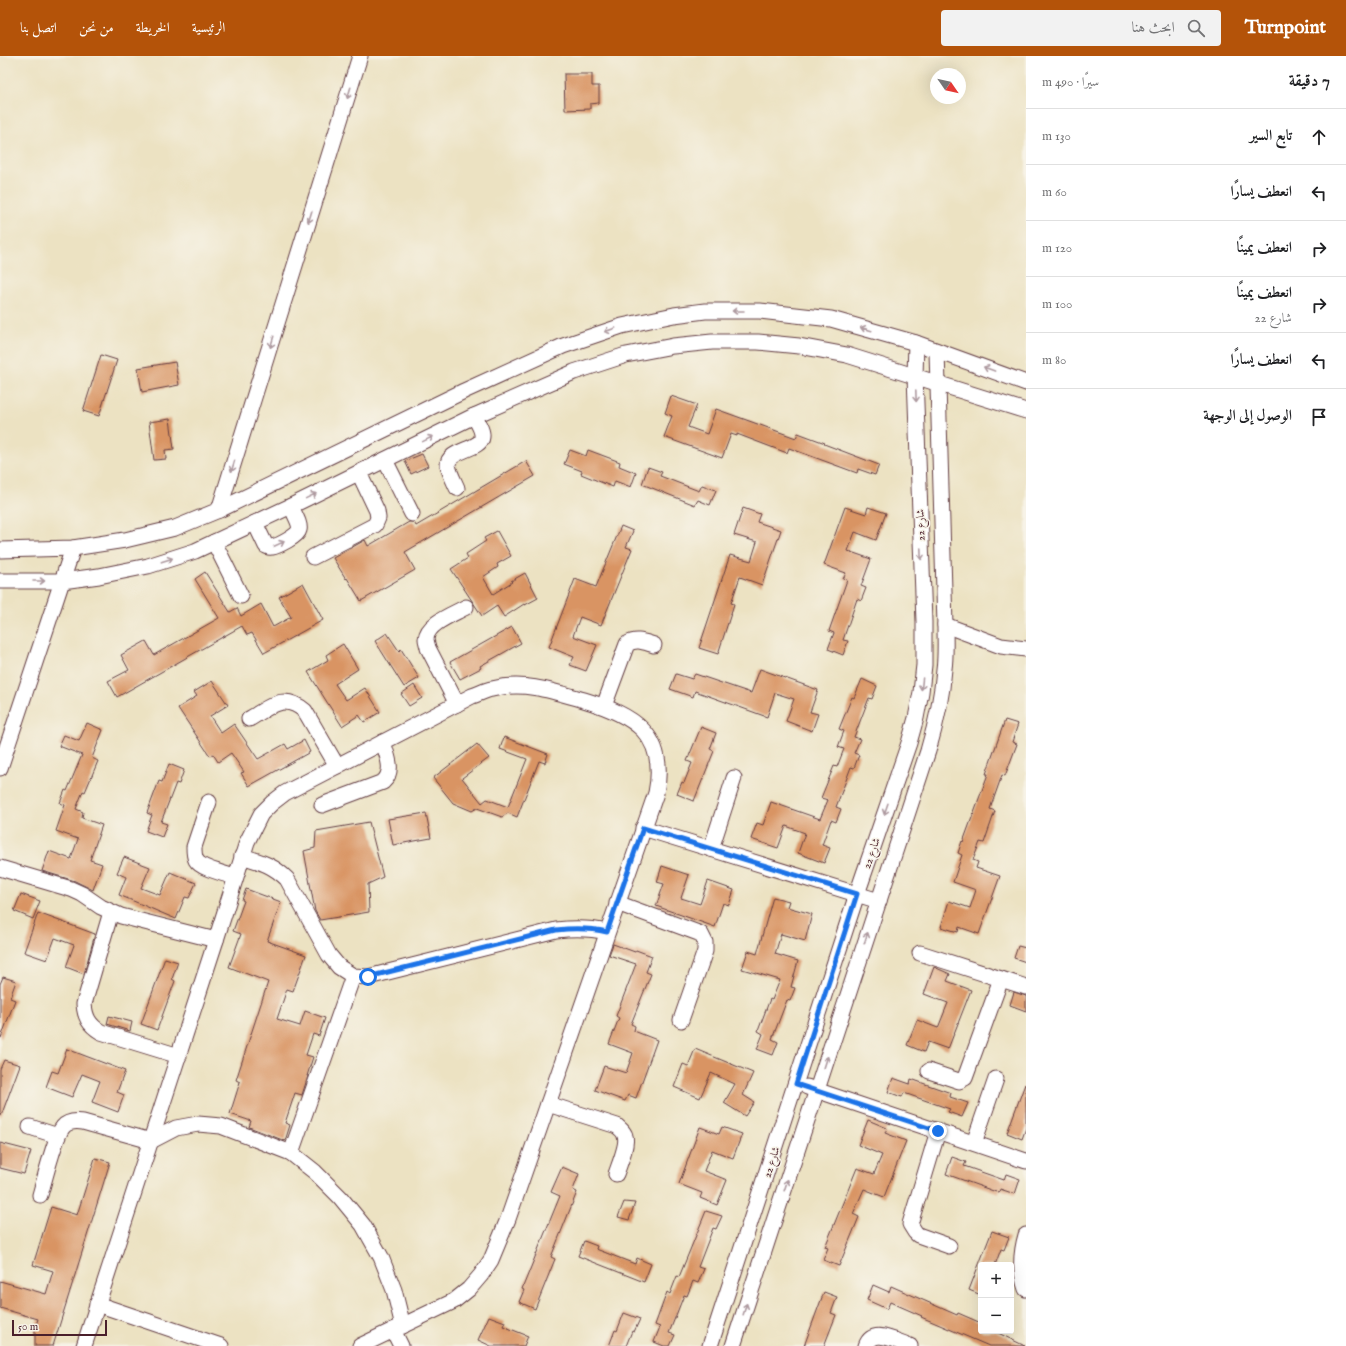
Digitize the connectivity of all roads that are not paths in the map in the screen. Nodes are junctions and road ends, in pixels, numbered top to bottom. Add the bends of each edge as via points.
1 (360, 56) edge
2 (916, 344) junction
3 (937, 351) junction
4 (915, 376) junction
5 (937, 383) junction
6 (1026, 383) edge
7 (1026, 411) edge
8 (474, 416) junction
9 (385, 460) junction
10 (359, 473) junction
11 (457, 488) dead end
12 (291, 506) junction
13 (219, 510) junction
14 (412, 514) dead end
15 (255, 523) junction
16 (214, 542) junction
17 (73, 548) junction
18 (0, 550) edge
19 (313, 557) dead end
20 (0, 581) edge
21 (62, 581) junction
22 (241, 596) dead end
23 (466, 607) dead end
24 (945, 626) junction
25 (654, 645) dead end
26 (1026, 649) edge
27 (457, 704) junction
28 (604, 706) junction
29 (249, 719) dead end
30 (383, 742) junction
31 (337, 766) junction
32 (0, 768) edge
33 (734, 778) dead end
34 (209, 802) dead end
35 (322, 805) dead end
36 (643, 828) junction
37 (711, 849) junction
38 (242, 856) junction
39 (0, 868) edge
40 (235, 877) junction
41 (857, 894) junction
42 (879, 901) junction
43 (617, 903) junction
44 (111, 912) junction
45 (607, 932) junction
46 (216, 940) junction
47 (920, 953) dead end
48 (354, 976) junction
49 (1000, 978) junction
50 (1026, 987) edge
51 (681, 1020) dead end
52 (179, 1056) junction
53 (929, 1071) dead end
54 (996, 1079) dead end
55 (796, 1084) junction
56 (816, 1090) junction
57 (548, 1104) junction
58 (30, 1127) dead end
59 (938, 1131) junction
60 (58, 1136) junction
61 (151, 1141) junction
62 (974, 1143) junction
63 (291, 1153) junction
64 (1026, 1161) edge
65 (616, 1174) dead end
66 (40, 1195) dead end
67 (1026, 1235) edge
68 (948, 1246) dead end
69 (1026, 1289) edge
70 (97, 1304) junction
71 (398, 1328) junction
72 (84, 1346) edge
73 (221, 1346) edge
74 (360, 1346) edge
75 (401, 1346) edge
76 (710, 1346) edge
77 (733, 1346) edge
78 (866, 1346) edge
79 (910, 1346) edge

1 -> 13 street
2 - 3 street
2 - 4 street, شارع 22
2 -> 13 street via 831,319 760,311 705,311 622,326 563,346 464,391
3 - 5 street, شارع 22
6 -> 3 street
4 - 5 street
4 - 8 street via 847,355 799,346 758,342 712,342 626,355 574,372
4 -> 41 street, شارع 22 via 924,666 916,718 909,743
5 - 7 street
5 - 24 street, شارع 22
9 -> 8 street
8 - 11 street via 482,433 480,442 449,459 448,464
9 - 10 street
9 - 14 street
12 -> 10 street
10 - 19 street via 377,511 375,525
12 - 15 street
15 -> 12 street via 266,546 271,548 300,530
13 - 17 street via 175,528 125,540
15 - 16 street
21 -> 16 street via 148,566
16 - 22 street
17 - 18 street
17 - 21 street
20 -> 21 street
21 - 32 street
23 - 27 street via 435,624 428,630 426,639 428,648
24 - 26 street via 1001,646
24 - 42 street, شارع 22 via 944,668 936,724
25 - 28 street via 639,640 627,644
27 - 28 street via 491,689 512,685 552,690
27 - 30 street
28 - 36 street via 636,723 648,736 655,749 659,763 659,778
29 - 31 street via 280,702 298,705 305,711
30 - 31 street
30 - 35 street via 390,767 387,778 383,782
31 - 38 street via 285,793 272,803 253,827
33 - 37 street
34 - 40 street via 194,847 194,855 202,866
36 - 37 street
36 - 43 street
37 - 41 street
38 - 40 street
38 - 48 street via 277,869 287,879 329,954 339,967
39 - 44 street via 71,889
40 - 46 street
41 - 42 street
41 - 55 street, شارع 22
56 -> 42 street, شارع 22
43 - 45 street
43 - 51 street via 701,934 705,942 705,951
44 - 46 street
44 - 52 street via 84,1004 89,1023 101,1032
45 - 48 street via 590,928 556,930 368,977
45 - 57 street
46 - 52 street
47 - 49 street
48 - 63 street
49 - 50 street
49 - 53 street via 965,1078 959,1081
52 - 61 street
54 - 62 street
55 - 56 street
55 - 76 street, شارع 22
56 - 59 street
77 -> 56 street, شارع 22
57 - 65 street via 617,1126 622,1130 626,1142
57 - 71 street via 508,1219 491,1260 481,1275 454,1301
58 - 60 street
59 - 62 street
59 - 68 street via 910,1224 918,1235
60 - 61 street via 63,1126 73,1121
60 - 66 street
61 - 63 street via 176,1128 198,1124 221,1126
61 - 70 street
62 - 64 street
63 - 71 street via 340,1197 363,1225 381,1257 394,1290
67 - 69 street via 1021,1267
70 - 72 street
70 - 73 street
71 - 74 street
71 - 75 street
78 - 79 street via 868,1340 875,1336

